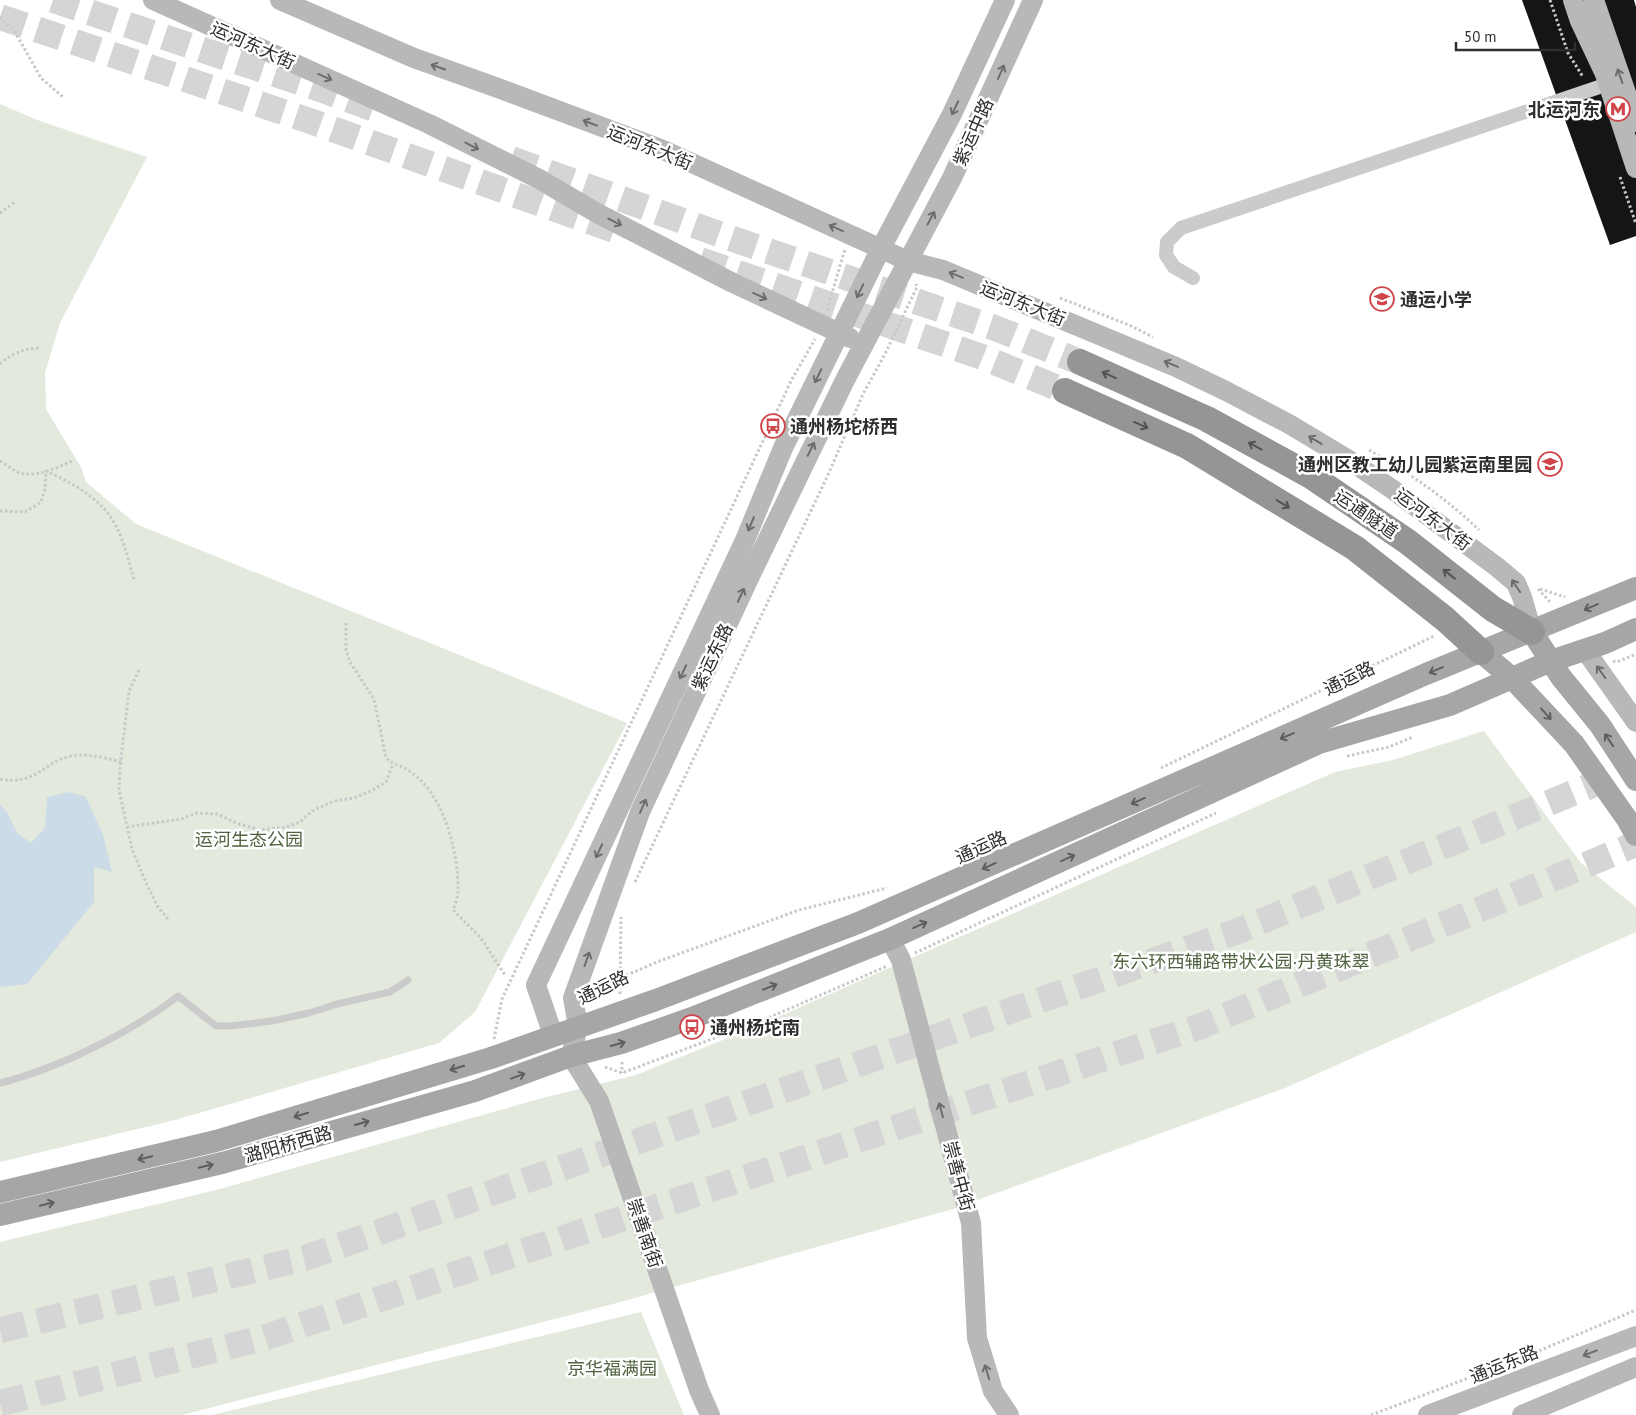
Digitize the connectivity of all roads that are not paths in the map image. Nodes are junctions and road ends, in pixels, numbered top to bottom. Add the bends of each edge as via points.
1 (152, 0) edge
2 (280, 0) edge
3 (1005, 0) edge
4 (1033, 0) edge
5 (1573, 0) edge
6 (1594, 0) edge
7 (1599, 87) junction
8 (1636, 122) edge
9 (1627, 169) edge
10 (880, 250) junction
11 (908, 261) junction
12 (1193, 278) dead end
13 (831, 328) junction
14 (863, 346) junction
15 (1080, 362) tunnel mouth
16 (1064, 391) tunnel mouth
17 (1636, 588) edge
18 (1636, 629) edge
19 (1532, 632) junction
20 (1481, 652) junction
21 (1589, 655) junction
22 (1551, 661) junction
23 (1513, 679) junction
24 (1636, 722) edge
25 (1636, 780) edge
26 (1636, 836) edge
27 (890, 939) junction
28 (408, 980) dead end
29 (578, 1026) junction
30 (553, 1035) junction
31 (571, 1056) junction
32 (0, 1083) edge
33 (0, 1192) edge
34 (0, 1215) edge
35 (1636, 1336) edge
36 (1636, 1367) edge
37 (710, 1415) edge
38 (1009, 1415) edge
39 (1428, 1415) edge
40 (1522, 1415) edge

1 -> 13 main road, 运河东大街 via 429,124 724,278
10 -> 2 main road, 运河东大街 via 661,150 414,58
3 -> 10 main road, 紫运中路 via 952,114
11 -> 4 main road, 紫运中路 via 952,178
5 - 7 main road
8 -> 6 main road
7 - 9 main road
7 - 12 street via 1182,228 1167,242 1166,255 1174,267
10 - 11 main road, 运河东大街
10 -> 13 main road, 紫运东路
11 - 14 main road, 紫运东路
19 -> 11 main road, 运河东大街 via 1516,583 1392,489 1289,424 1176,366 943,270
13 - 14 main road, 运河东大街
13 -> 30 main road, 紫运东路 via 745,540 536,985
29 -> 14 main road, 紫运东路 via 573,998 640,812 754,567
19 -> 15 highway, 运通隧道 via 1488,605 1408,542 1311,476 1207,419
16 -> 20 highway, 运通隧道 via 1187,446 1355,548
17 -> 19 main road, 通运路
18 - 21 main road
19 - 20 main road, 通运路
19 - 22 main road, 运河东大街
20 - 23 main road
20 -> 29 main road, 通运路 via 858,923
21 - 22 main road
24 -> 21 main road
22 - 23 main road
25 -> 22 main road, 运河东大街 via 1600,725
23 -> 26 main road via 1574,744
27 -> 23 main road via 1319,743 1450,705
31 -> 27 main road via 621,1043 701,1014
38 -> 27 main road, 崇善中街 via 993,1391 977,1338 971,1223 901,960
28 - 32 lane via 390,992 309,1013 230,1026 216,1026 178,996 88,1049
29 - 30 main road, 通运路
29 - 31 main road, 紫运东路
30 - 31 main road, 紫运东路
30 -> 33 main road, 潞阳桥西路 via 491,1058 216,1141
34 -> 31 main road, 潞阳桥西路 via 222,1163 475,1091
31 - 37 main road, 崇善南街 via 599,1101
35 -> 39 main road, 通运东路
36 - 40 main road

